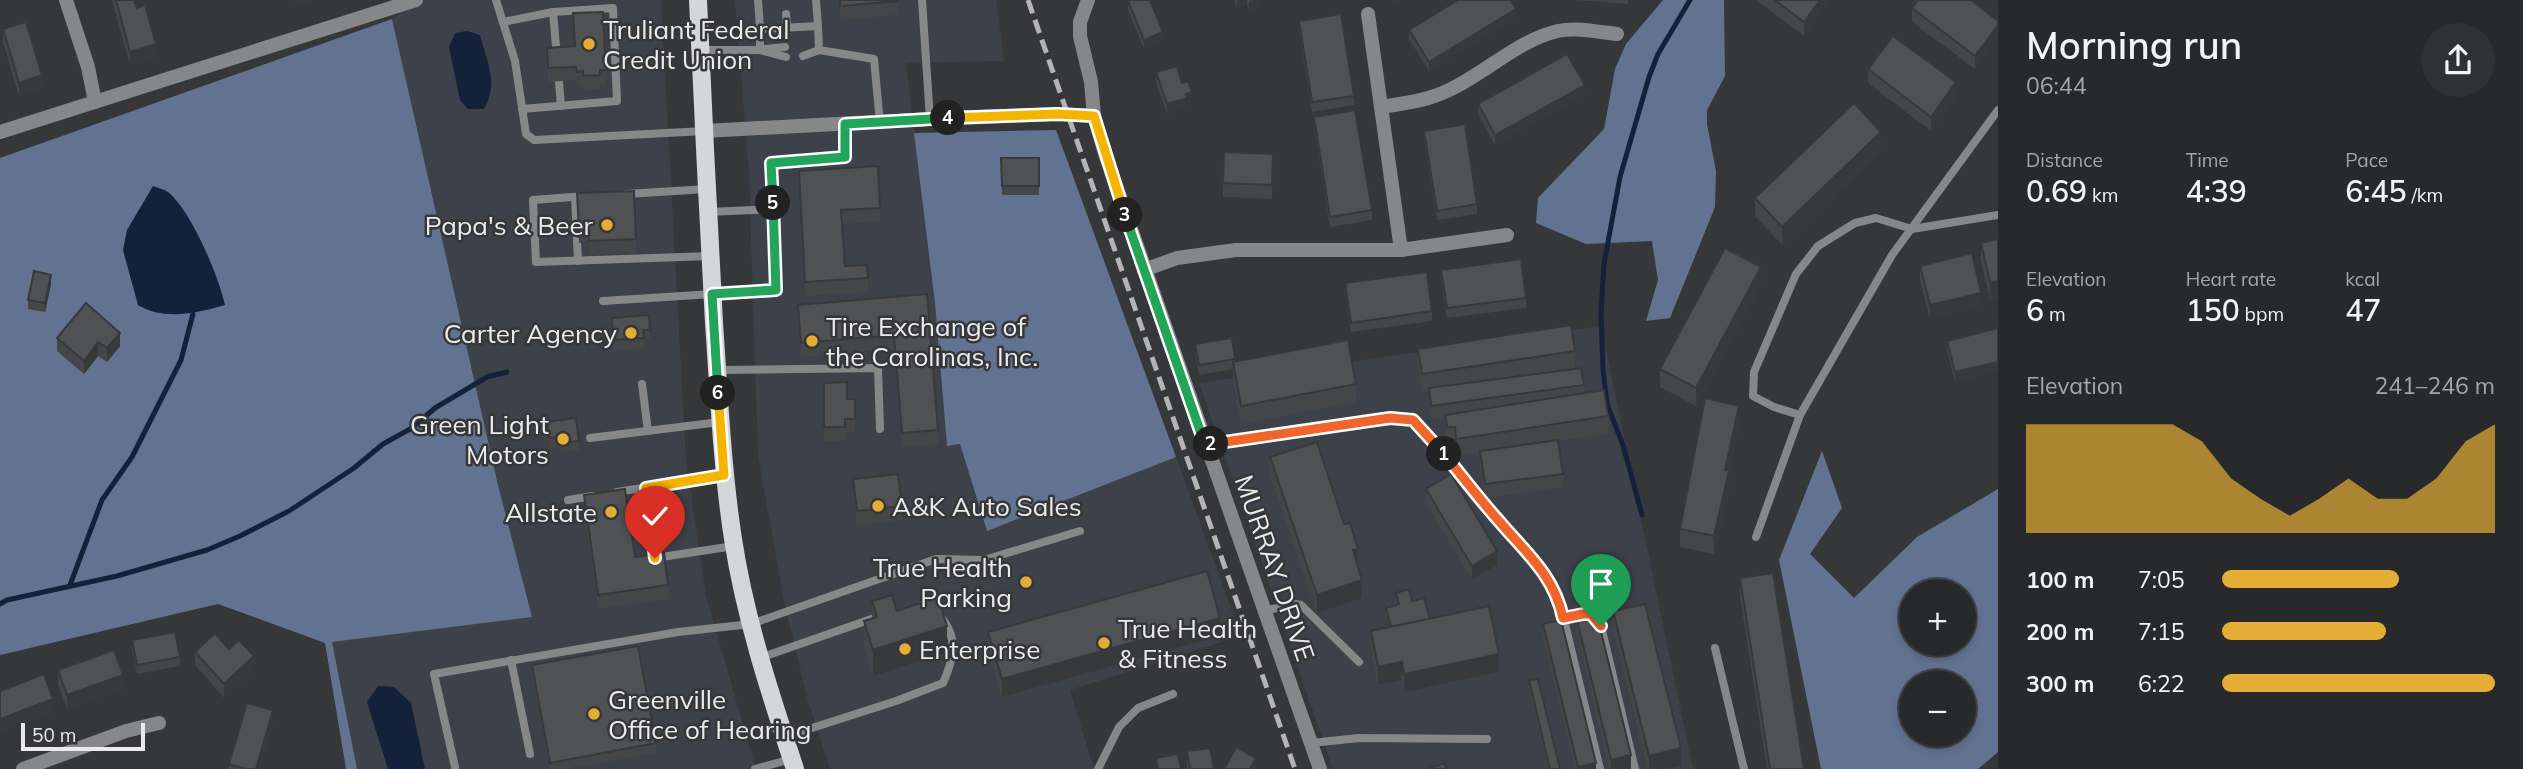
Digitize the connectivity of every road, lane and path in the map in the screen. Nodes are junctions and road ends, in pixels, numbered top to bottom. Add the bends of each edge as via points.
1 (66, 0) edge
2 (416, 0) edge
3 (496, 0) edge
4 (698, 0) edge
5 (758, 0) edge
6 (816, 0) edge
7 (922, 0) edge
8 (1088, 0) edge
9 (374, 6) edge
10 (553, 12) junction
11 (786, 15) dead end
12 (1368, 15) dead end
13 (503, 22) junction
14 (818, 26) junction
15 (787, 27) junction
16 (760, 29) junction
17 (1618, 34) dead end
18 (700, 50) junction
19 (760, 50) junction
20 (820, 50) junction
21 (804, 51) dead end
22 (785, 52) dead end
23 (557, 61) edge
24 (559, 82) edge
25 (95, 102) junction
26 (561, 106) junction
27 (1381, 107) junction
28 (522, 109) junction
29 (1998, 110) edge
30 (1094, 116) junction
31 (930, 119) junction
32 (880, 123) junction
33 (845, 124) junction
34 (704, 131) junction
35 (0, 132) edge
36 (707, 189) junction
37 (612, 195) edge
38 (600, 196) edge
39 (575, 197) junction
40 (773, 209) junction
41 (708, 212) junction
42 (1998, 215) edge
43 (1912, 229) junction
44 (1507, 235) dead end
45 (1401, 250) junction
46 (711, 256) junction
47 (578, 261) junction
48 (1144, 270) junction
49 (712, 294) junction
50 (603, 301) dead end
51 (717, 370) junction
52 (642, 384) dead end
53 (1800, 415) junction
54 (720, 422) junction
55 (880, 429) dead end
56 (648, 430) junction
57 (590, 438) dead end
58 (1205, 445) junction
59 (724, 475) junction
60 (646, 488) junction
61 (568, 499) dead end
62 (1080, 531) dead end
63 (1756, 537) dead end
64 (734, 546) junction
65 (928, 610) edge
66 (895, 611) edge
67 (1264, 611) junction
68 (1563, 618) junction
69 (751, 624) junction
70 (1715, 648) dead end
71 (760, 659) junction
72 (511, 660) junction
73 (1359, 662) dead end
74 (1173, 694) dead end
75 (159, 723) dead end
76 (784, 737) junction
77 (1487, 739) dead end
78 (1311, 743) junction
79 (530, 754) dead end
80 (793, 764) edge
81 (455, 767) edge
82 (23, 769) edge
83 (755, 769) edge
84 (1098, 769) edge
85 (1320, 769) edge
86 (1600, 769) edge
87 (1635, 769) edge
88 (1744, 769) edge

1 - 25 street
2 - 9 street
3 - 13 lane
4 - 18 main road
5 - 16 lane
6 - 14 lane
7 - 31 lane
8 - 30 street, MURRAY DRIVE via 1080,36
9 - 25 street
10 - 13 lane
10 - 23 lane
10 - 26 lane via 613,8 617,101
11 - 15 lane
12 - 27 street
13 - 28 lane
14 - 15 lane
14 - 20 lane
15 - 16 lane
16 - 19 lane
17 - 27 street via 1559,31 1535,39 1450,90 1425,100
18 - 19 lane
18 - 34 main road
19 - 22 lane
20 - 21 lane
20 - 32 lane via 874,59
24 - 26 lane
25 - 35 street
26 - 28 lane
27 - 45 street
28 - 34 lane via 526,134 534,140
29 - 43 lane
30 - 31 street
30 - 48 street, MURRAY DRIVE
31 - 32 street
32 - 33 street
33 - 34 street
33 - 40 lane via 845,157 771,163
34 - 36 main road
36 - 37 lane
36 - 41 main road
38 - 39 lane
39 - 47 lane
39 - 47 lane via 533,200 536,262
40 - 41 lane
40 - 49 lane via 776,290
41 - 46 main road
42 - 43 lane
43 - 53 lane
43 - 53 lane via 1876,218 1855,223 1818,246 1796,274 1754,372 1754,396
44 - 45 street
45 - 48 street via 1236,250 1177,258
46 - 47 lane
46 - 49 main road
48 - 58 street, MURRAY DRIVE
49 - 50 lane
49 - 51 main road
51 - 54 main road
51 - 55 lane via 878,368
52 - 56 lane
53 - 63 lane
54 - 56 lane
54 - 59 main road
56 - 57 lane
58 - 67 street, MURRAY DRIVE
58 - 68 lane via 1390,418 1413,420 1539,565 1559,599
59 - 60 lane
59 - 64 main road
60 - 61 lane
60 - 64 lane via 655,558
62 - 69 lane via 984,560 936,559
64 - 69 main road
65 - 76 lane via 947,624 954,642 943,683
66 - 71 lane
67 - 73 lane via 1301,605
67 - 78 street, MURRAY DRIVE
68 - 86 lane
68 - 87 lane via 1591,614 1601,626
69 - 71 main road
69 - 72 lane
70 - 88 lane
71 - 76 main road
72 - 79 lane
72 - 81 lane via 434,674
74 - 84 lane via 1138,708 1119,727
75 - 82 street
76 - 80 main road
77 - 78 lane via 1359,738
78 - 85 street, MURRAY DRIVE
80 - 83 lane

